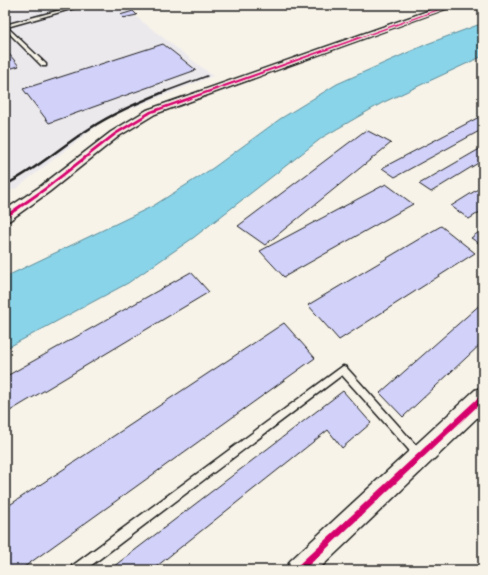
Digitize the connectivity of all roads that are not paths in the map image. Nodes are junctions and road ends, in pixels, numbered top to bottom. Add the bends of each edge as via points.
1 (83, 5) edge
2 (452, 5) edge
3 (5, 27) edge
4 (44, 65) dead end
5 (5, 217) edge
6 (483, 397) edge
7 (420, 457) junction
8 (76, 570) edge
9 (299, 570) edge

1 - 3 lane
2 - 5 street via 152,112 115,134
3 - 4 lane
6 - 7 street
7 - 8 lane via 343,370
7 - 9 street

